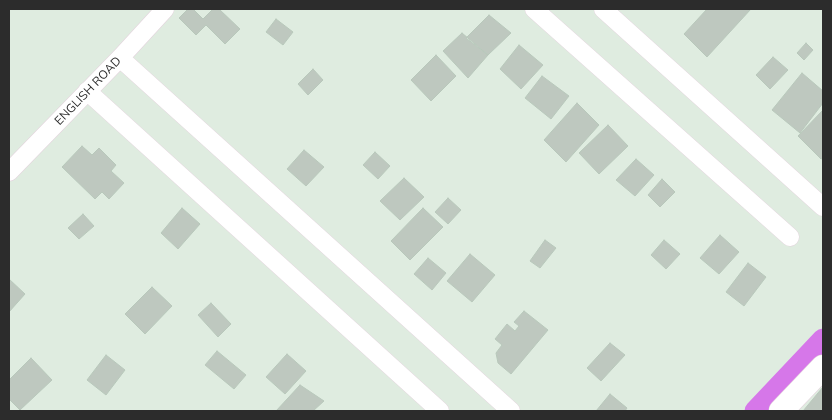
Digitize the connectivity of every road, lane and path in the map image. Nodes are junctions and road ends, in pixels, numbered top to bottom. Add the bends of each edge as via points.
1 (165, 9) edge
2 (534, 9) edge
3 (603, 9) edge
4 (120, 58) junction
5 (87, 91) junction
6 (9, 172) edge
7 (823, 207) edge
8 (790, 237) dead end
9 (823, 367) edge
10 (440, 411) edge
11 (511, 411) edge
12 (781, 411) edge

1 - 4 street, ENGLISH ROAD
2 - 8 street
3 - 7 street
4 - 5 street, ENGLISH ROAD
4 - 11 street
5 - 6 street, ENGLISH ROAD
5 - 10 street
9 - 12 street

